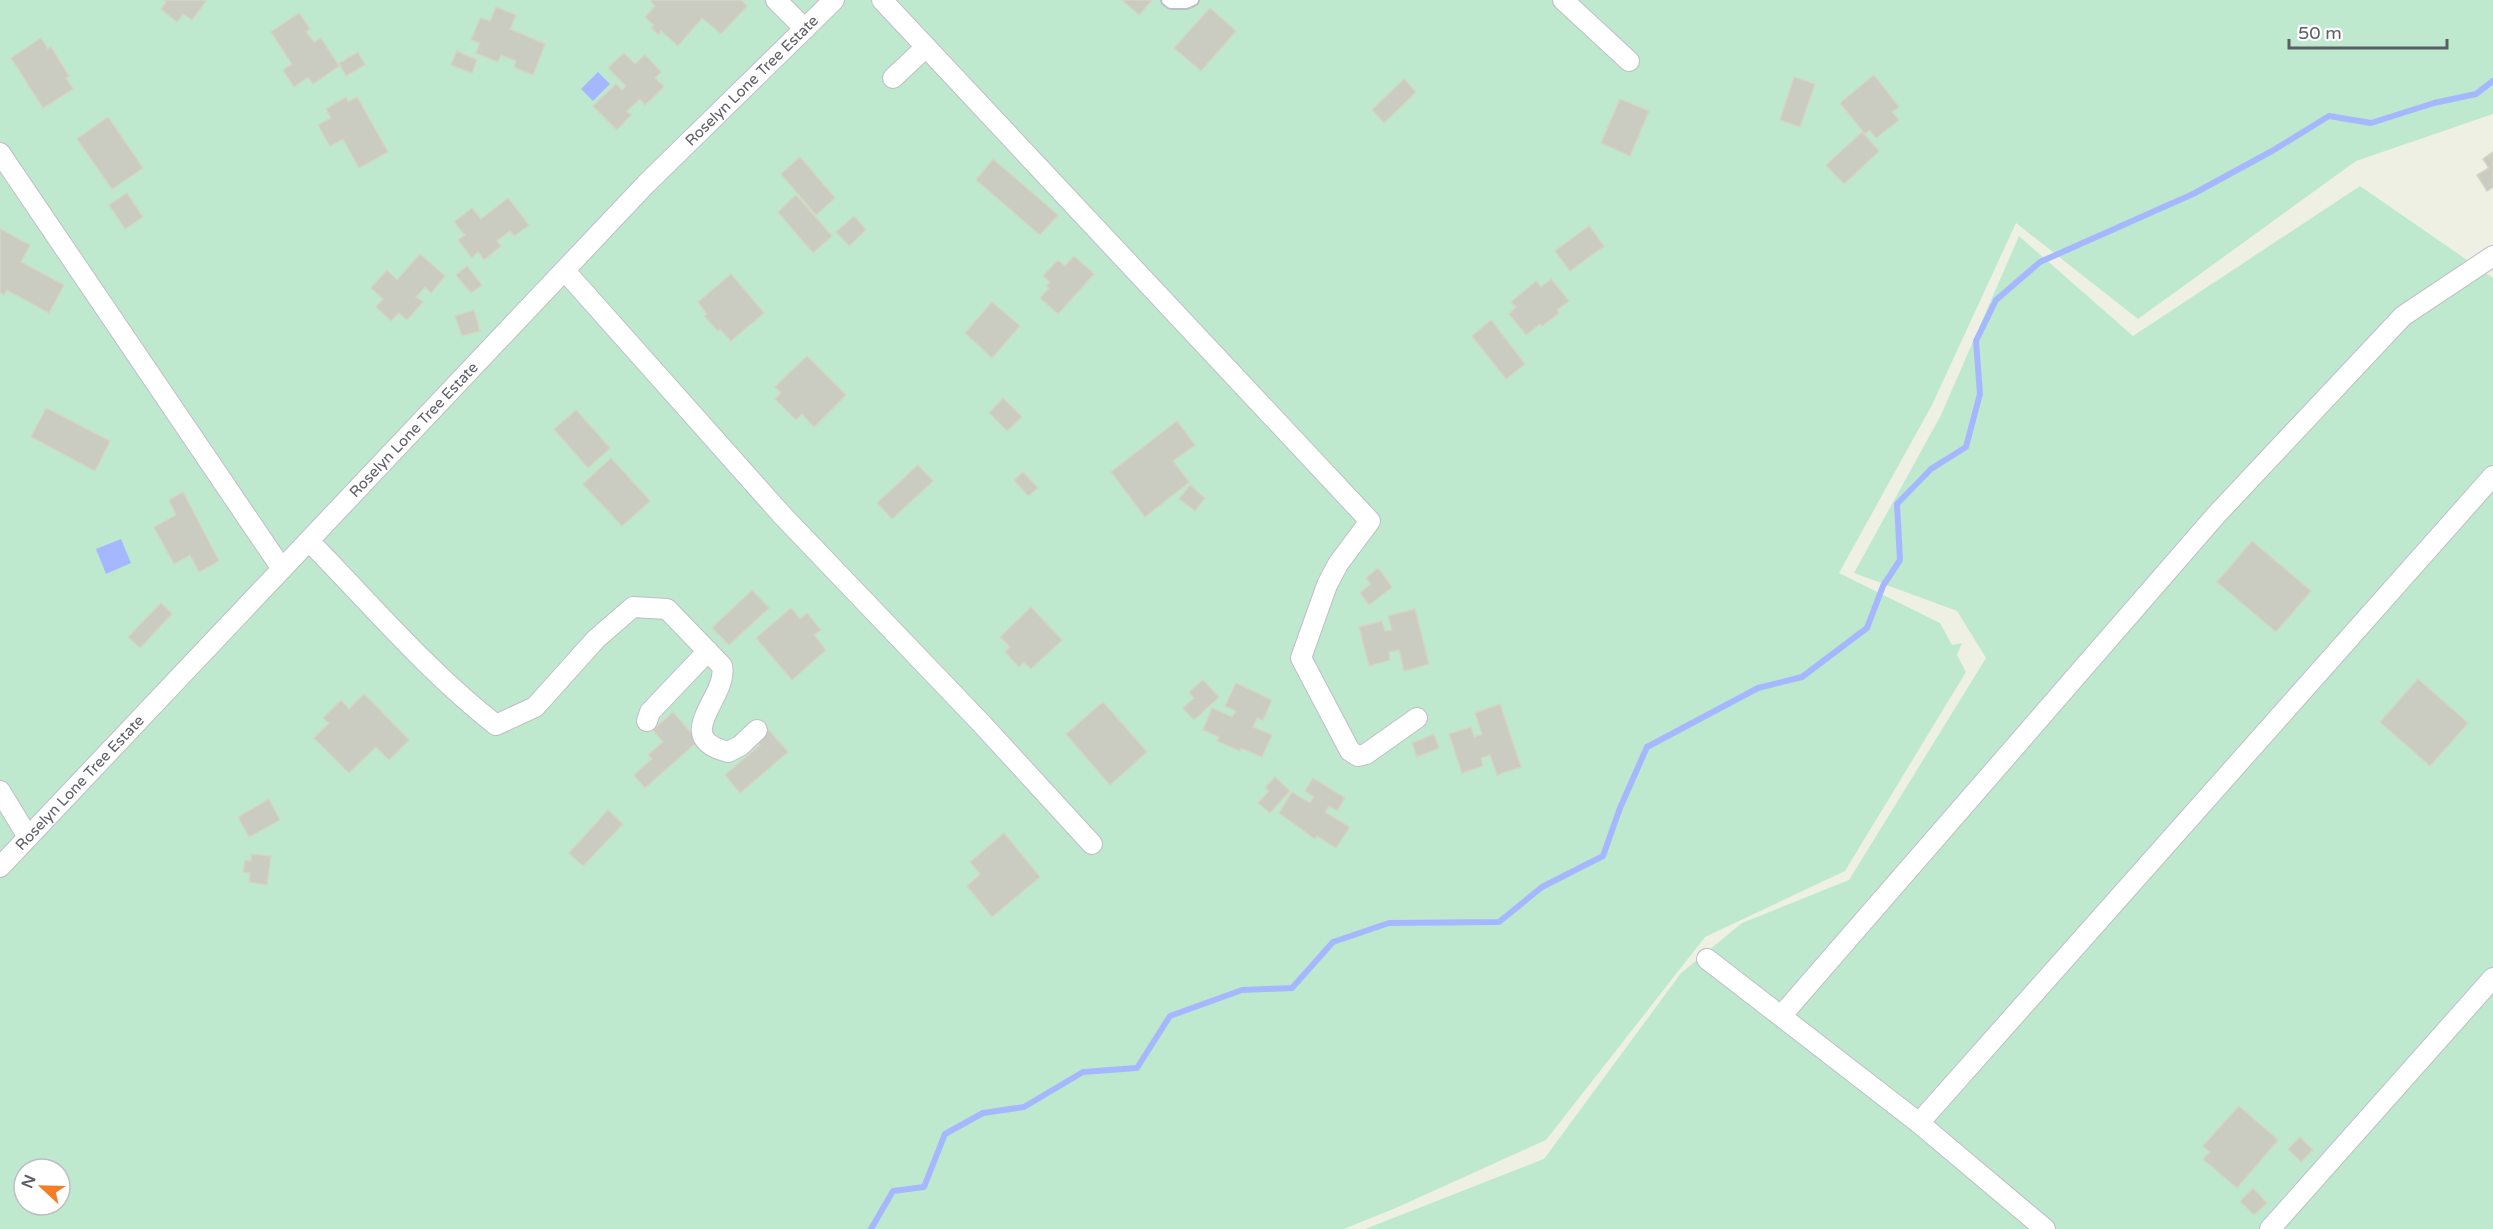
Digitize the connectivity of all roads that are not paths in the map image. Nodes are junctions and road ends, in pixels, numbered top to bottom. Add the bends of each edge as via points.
1 (776, 0) edge
2 (834, 0) edge
3 (882, 0) edge
4 (1167, 0) edge
5 (1193, 0) edge
6 (1563, 0) edge
7 (806, 29) junction
8 (926, 46) junction
9 (1629, 61) dead end
10 (893, 78) dead end
11 (0, 153) edge
12 (2493, 256) edge
13 (566, 271) junction
14 (2493, 476) edge
15 (309, 540) junction
16 (282, 569) junction
17 (708, 651) junction
18 (1417, 718) dead end
19 (647, 721) dead end
20 (757, 730) dead end
21 (0, 791) edge
22 (28, 837) junction
23 (1092, 844) dead end
24 (0, 867) edge
25 (1707, 958) dead end
26 (2493, 978) edge
27 (1782, 1015) junction
28 (1919, 1123) junction
29 (2045, 1229) edge
30 (2270, 1229) edge

1 - 7 street
2 - 7 street, Roselyn Lone Tree Estate
3 - 8 street
4 - 5 lane
6 - 9 street
7 - 13 street, Roselyn Lone Tree Estate via 646,184
8 - 10 street
8 - 18 street via 1370,521 1327,585 1301,658 1350,751 1358,756
11 - 16 street
12 - 27 street via 2403,316 2217,514
13 - 15 street, Roselyn Lone Tree Estate
13 - 23 street via 782,515
14 - 28 street
15 - 16 street, Roselyn Lone Tree Estate
15 - 17 street via 462,698 496,725 535,707 596,639 633,607 667,609
16 - 22 street, Roselyn Lone Tree Estate
17 - 19 street via 650,712
17 - 20 street via 723,672 703,722 705,743 728,752
21 - 22 street
22 - 24 street, Roselyn Lone Tree Estate
25 - 27 street
26 - 30 street
27 - 28 street
28 - 29 street

